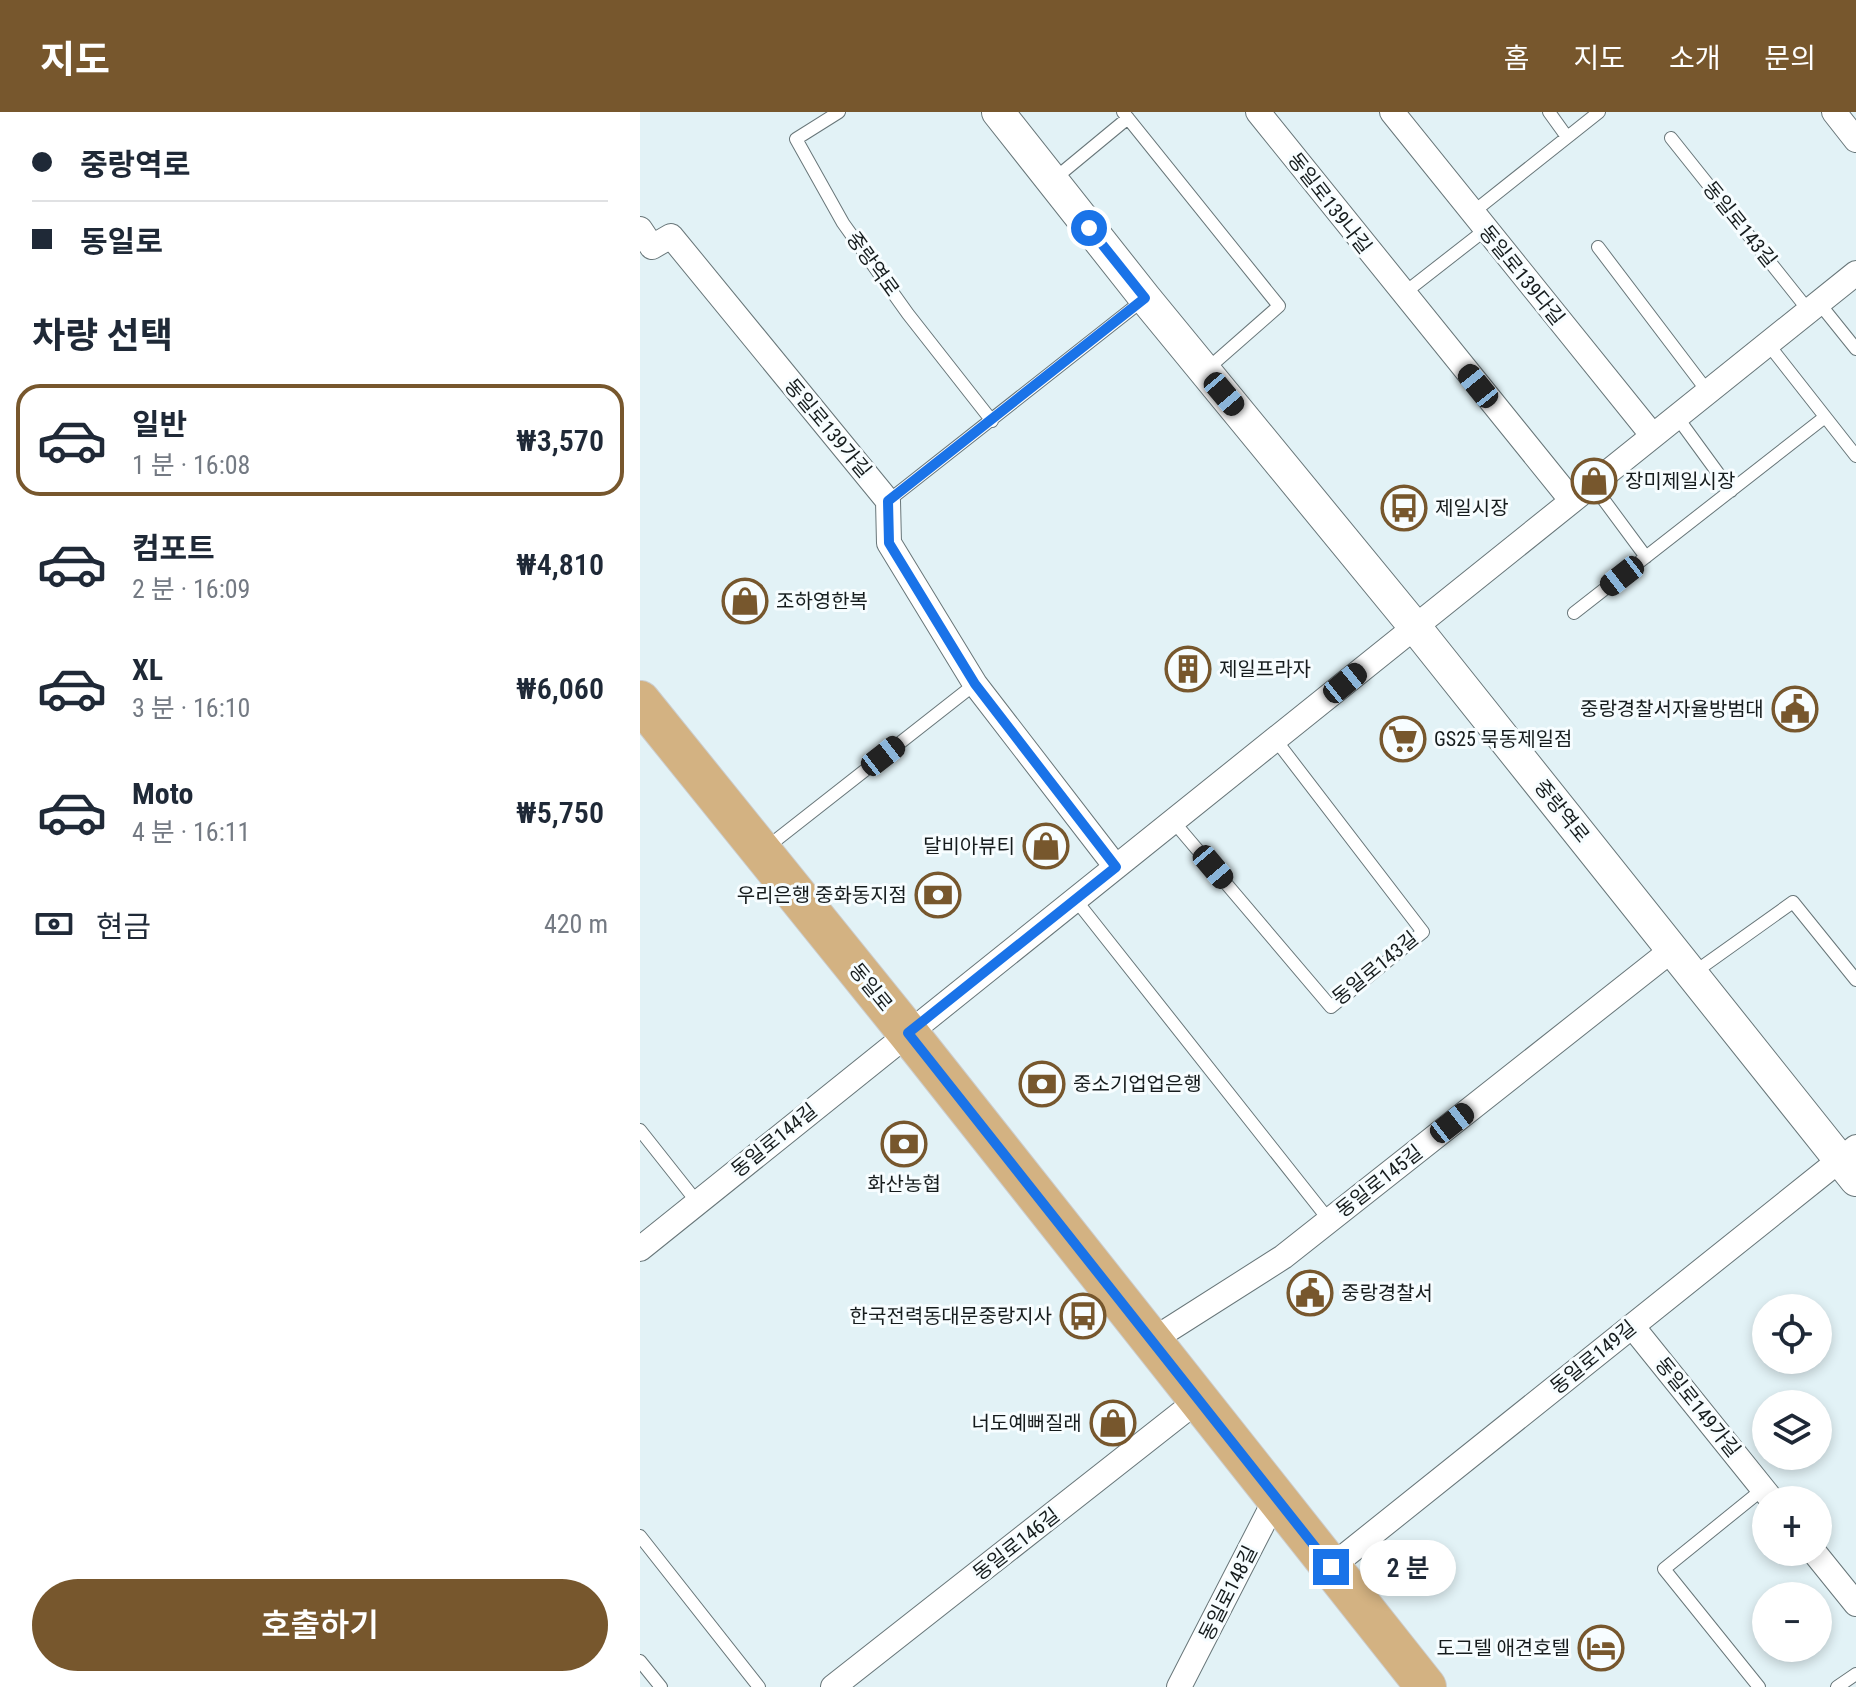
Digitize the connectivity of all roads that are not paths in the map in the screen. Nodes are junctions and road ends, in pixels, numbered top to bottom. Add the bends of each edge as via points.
1 (839, 112) edge
2 (998, 112) edge
3 (1258, 112) edge
4 (1392, 112) edge
5 (1549, 112) edge
6 (1599, 112) edge
7 (1834, 112) edge
8 (1126, 115) edge
9 (1567, 137) junction
10 (1671, 138) dead end
11 (1856, 140) edge
12 (1052, 181) junction
13 (1478, 221) junction
14 (640, 229) edge
15 (1598, 247) dead end
16 (1856, 273) edge
17 (1403, 294) junction
18 (1145, 298) junction
19 (1814, 307) junction
20 (1768, 344) junction
21 (1856, 349) edge
22 (1205, 371) junction
23 (1708, 392) junction
24 (1677, 417) junction
25 (1825, 417) junction
26 (992, 421) junction
27 (1653, 436) junction
28 (1856, 456) edge
29 (1592, 484) junction
30 (1731, 491) junction
31 (888, 501) junction
32 (1572, 501) junction
33 (1646, 557) junction
34 (1574, 613) dead end
35 (1415, 627) junction
36 (975, 684) junction
37 (640, 701) edge
38 (1275, 739) junction
39 (1173, 821) junction
40 (761, 852) junction
41 (1116, 867) junction
42 (1075, 899) junction
43 (1683, 962) junction
44 (1856, 980) edge
45 (908, 1033) junction
46 (640, 1130) edge
47 (1851, 1162) edge
48 (697, 1202) junction
49 (1329, 1220) junction
50 (640, 1249) edge
51 (1632, 1326) junction
52 (1151, 1341) junction
53 (1198, 1400) junction
54 (1761, 1486) edge
55 (1276, 1498) junction
56 (1752, 1505) edge
57 (640, 1536) edge
58 (1825, 1566) edge
59 (1331, 1567) junction
60 (1856, 1604) edge
61 (640, 1661) edge
62 (1856, 1674) edge
63 (661, 1687) edge
64 (759, 1687) edge
65 (833, 1687) edge
66 (1179, 1687) edge
67 (1426, 1687) edge
68 (1759, 1687) edge
69 (1837, 1687) edge

1 - 26 lane, 중랑역로 via 796,139 843,223
2 - 12 street, 중랑역로
3 - 17 street, 동일로139나길
4 - 13 street, 동일로139다길
5 - 9 lane
6 - 9 lane
7 - 11 street
8 - 12 lane
8 - 22 lane via 1279,306
9 - 13 lane
10 - 19 lane, 동일로143길
12 - 18 street, 중랑역로
13 - 17 lane
13 - 27 street, 동일로139다길
14 - 31 street, 동일로139가길 via 652,247 671,236
15 - 23 lane
16 - 19 street
17 - 32 street, 동일로139나길
18 - 22 street, 중랑역로
18 - 26 lane
19 - 20 street
19 - 21 lane, 동일로143길
20 - 23 street
20 - 25 lane
22 - 35 street, 중랑역로
23 - 24 street
24 - 27 street
24 - 30 lane
25 - 28 lane
25 - 30 lane
26 - 31 lane
27 - 29 street
29 - 32 street
29 - 33 lane
30 - 33 lane
31 - 36 street via 889,543
32 - 35 street
33 - 34 lane
35 - 38 street
35 - 43 street, 중랑역로
36 - 40 lane
36 - 41 street
37 - 40 main road, 동일로
38 - 39 street
38 - 39 lane, 동일로143길 via 1423,932 1331,1007
39 - 41 street
40 - 45 main road, 동일로
41 - 42 street
42 - 45 street
42 - 49 lane
43 - 44 lane via 1793,902
43 - 47 street, 중랑역로
43 - 49 street, 동일로145길
45 - 48 street, 동일로144길
45 - 52 main road, 동일로
46 - 48 lane
47 - 51 street, 동일로149길
48 - 50 street, 동일로144길
49 - 52 street, 동일로145길 via 1283,1257
51 - 54 street, 동일로149가길
51 - 59 street, 동일로149길
52 - 53 main road, 동일로
53 - 55 main road, 동일로
53 - 65 street, 동일로146길
55 - 59 main road, 동일로
55 - 66 street, 동일로148길
56 - 68 lane, 동일로149가길 via 1664,1569
57 - 64 lane
58 - 60 street
59 - 67 main road, 동일로
61 - 63 lane
62 - 69 lane

